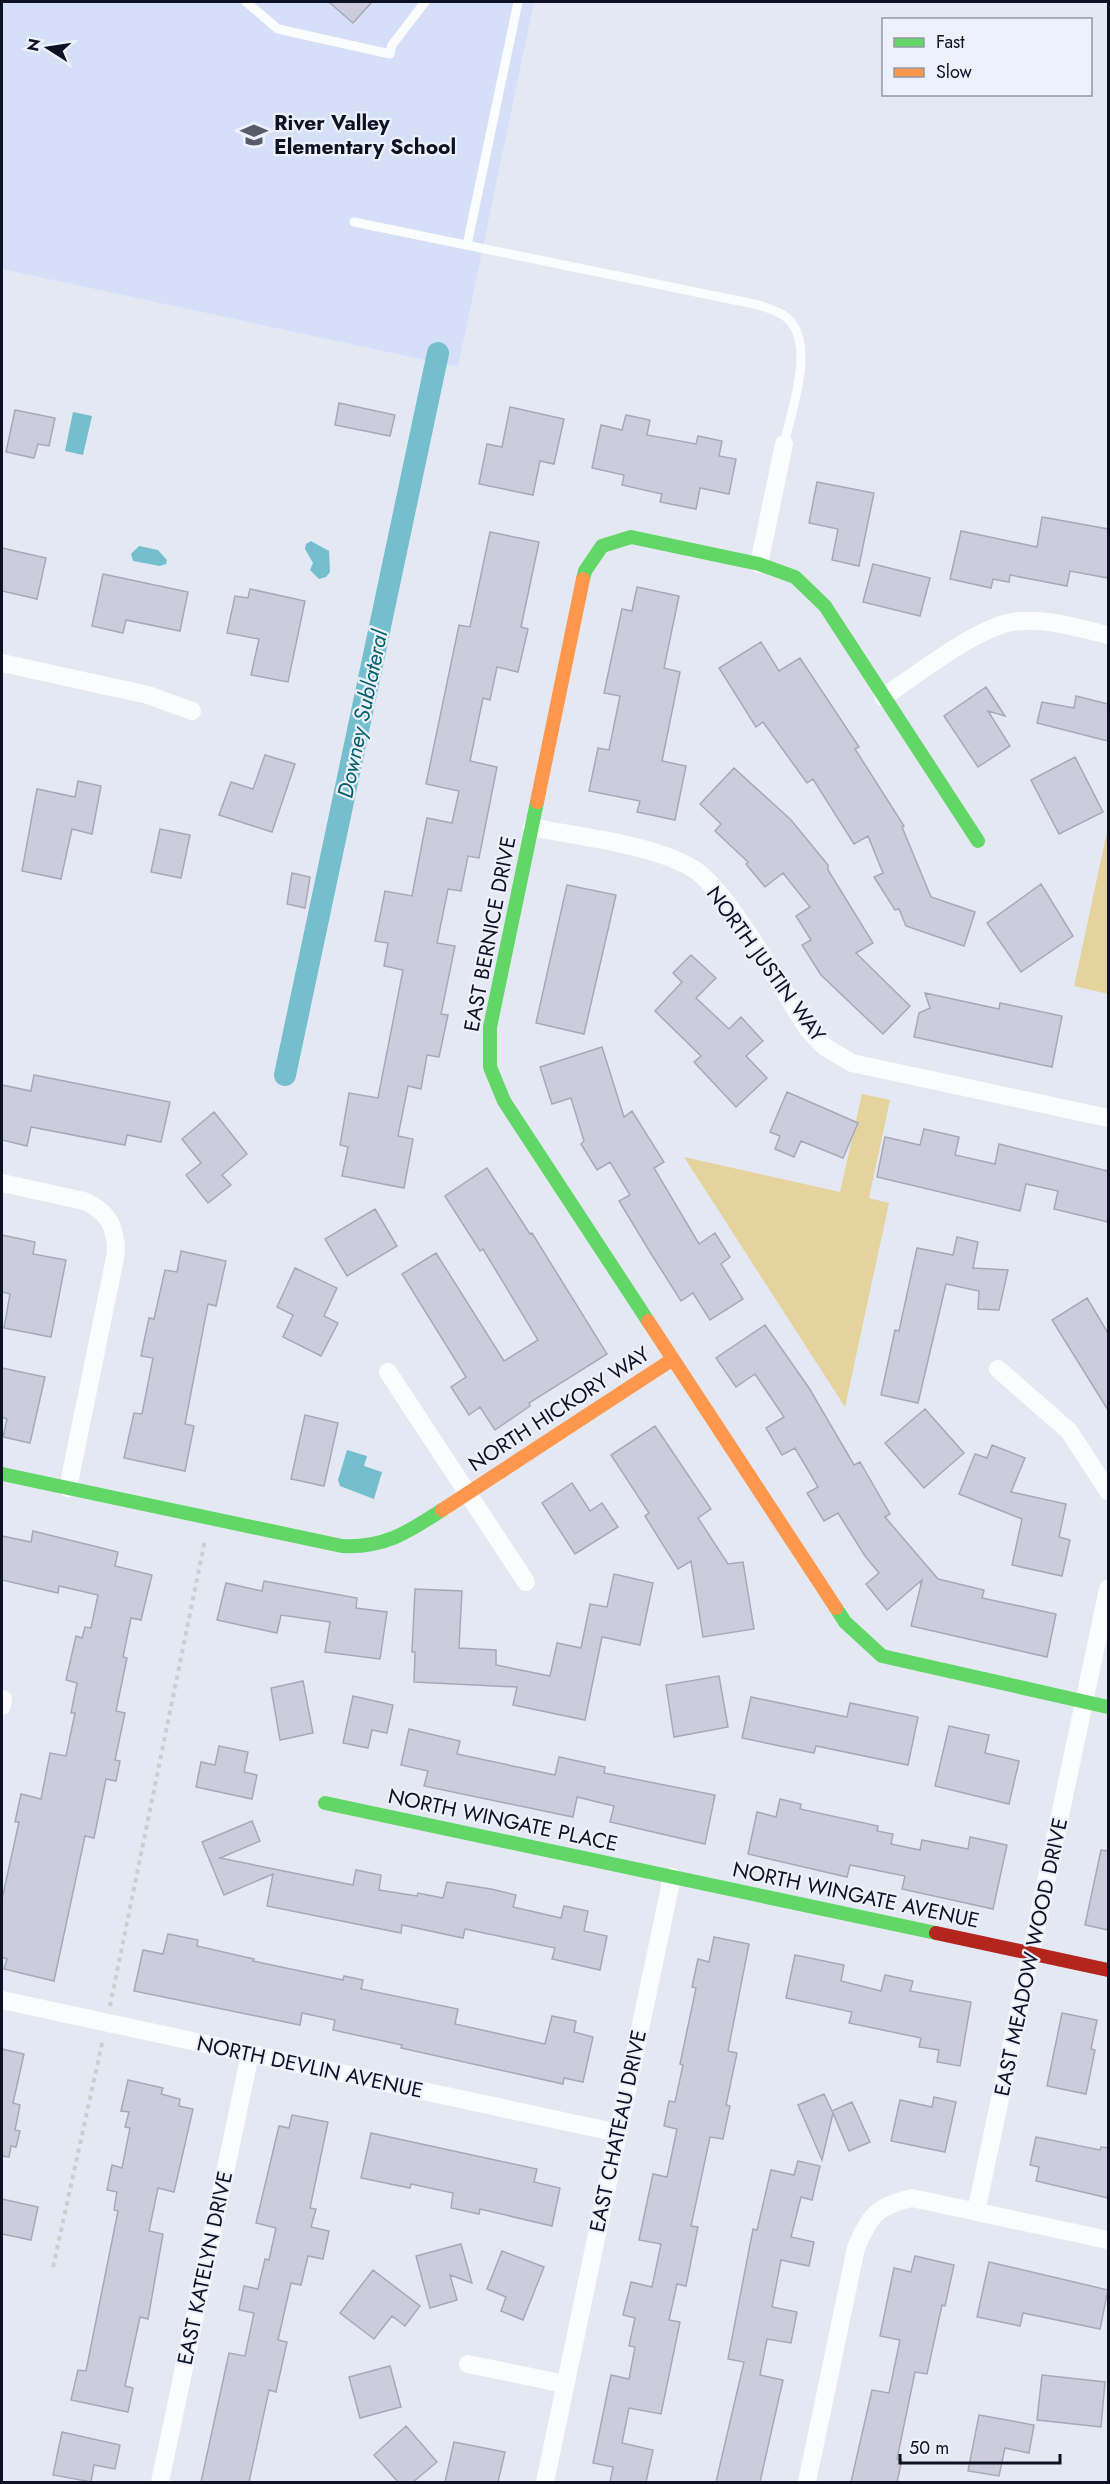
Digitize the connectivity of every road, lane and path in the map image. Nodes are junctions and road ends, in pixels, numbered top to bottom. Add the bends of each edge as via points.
1 (246, 2) edge
2 (425, 2) edge
3 (518, 2) edge
4 (354, 222) dead end
5 (467, 245) junction
6 (784, 444) joint
7 (759, 564) junction
8 (1108, 635) edge
9 (2, 663) edge
10 (884, 697) junction
11 (192, 711) dead end
12 (532, 827) junction
13 (978, 841) dead end
14 (1108, 1118) edge
15 (2, 1183) edge
16 (673, 1359) junction
17 (998, 1369) dead end
18 (388, 1372) dead end
19 (2, 1474) edge
20 (68, 1488) junction
21 (1108, 1491) edge
22 (468, 1493) junction
23 (209, 1518) junction
24 (526, 1582) dead end
25 (1108, 1589) edge
26 (1085, 1702) junction
27 (1108, 1707) edge
28 (325, 1803) dead end
29 (672, 1877) junction
30 (1032, 1954) junction
31 (1108, 1971) edge
32 (2, 2000) edge
33 (106, 2022) junction
34 (250, 2054) junction
35 (618, 2133) junction
36 (976, 2212) junction
37 (1108, 2240) edge
38 (53, 2267) dead end
39 (468, 2364) dead end
40 (565, 2384) junction
41 (160, 2482) edge
42 (545, 2482) edge
43 (807, 2482) edge

1 - 2 lane via 278,29 390,54 392,45
3 - 5 lane
4 - 5 lane
5 - 6 lane via 775,311 790,321 800,336 802,357
6 - 7 street
7 - 10 street via 795,577 825,606
7 - 12 street, EAST BERNICE DRIVE via 631,537 602,546 585,571
8 - 10 street via 1045,622 1011,622 980,634
9 - 11 street via 148,695
10 - 13 street
12 - 14 street, NORTH JUSTIN WAY via 663,855 694,869 718,891 807,1028 825,1047 852,1063
12 - 16 street, EAST BERNICE DRIVE via 490,1027 490,1067 504,1101
15 - 20 street via 84,1201 104,1212 112,1223 116,1252
16 - 22 street, NORTH HICKORY WAY
16 - 26 street, NORTH HICKORY WAY via 845,1622 882,1656
17 - 21 street via 1069,1431
18 - 22 street
19 - 20 street, NORTH HICKORY WAY
20 - 23 street, NORTH HICKORY WAY
22 - 23 street, NORTH HICKORY WAY via 402,1536 366,1547 342,1546
22 - 24 street
23 - 33 path
25 - 26 street, EAST MEADOW WOOD DRIVE
26 - 27 street, NORTH HICKORY WAY
26 - 30 street, EAST MEADOW WOOD DRIVE
28 - 29 street, NORTH WINGATE PLACE
29 - 30 street, NORTH WINGATE AVENUE
29 - 35 street, EAST CHATEAU DRIVE
30 - 31 street
30 - 36 street, EAST MEADOW WOOD DRIVE
32 - 33 street, NORTH DEVLIN AVENUE
33 - 34 street, NORTH DEVLIN AVENUE
33 - 38 path
34 - 35 street, NORTH DEVLIN AVENUE
34 - 41 street, EAST KATELYN DRIVE
35 - 40 street, EAST CHATEAU DRIVE
36 - 37 street
36 - 43 street via 912,2198 884,2206 866,2224 856,2248
39 - 40 street
40 - 42 street, EAST CHATEAU DRIVE

